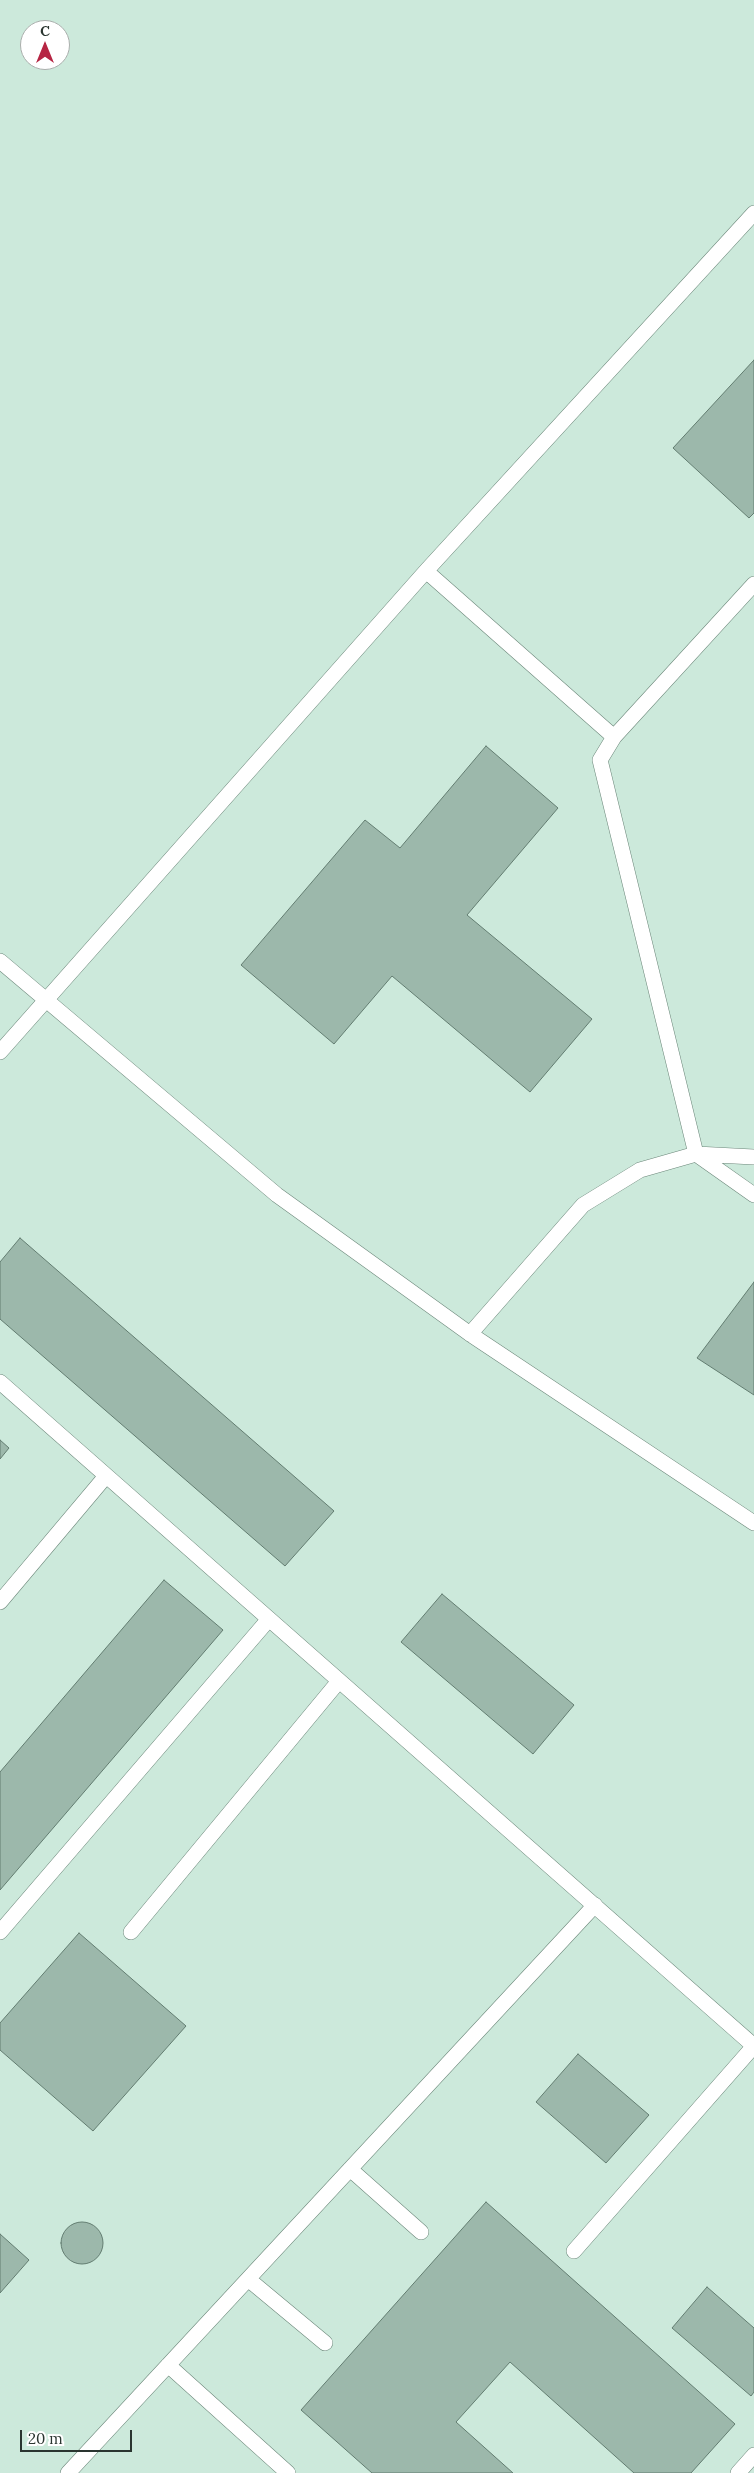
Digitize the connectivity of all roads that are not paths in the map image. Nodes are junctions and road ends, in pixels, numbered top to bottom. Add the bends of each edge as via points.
1 (754, 213) edge
2 (426, 571) junction
3 (754, 584) edge
4 (614, 737) junction
5 (0, 960) edge
6 (48, 1001) junction
7 (0, 1052) edge
8 (696, 1154) junction
9 (754, 1157) edge
10 (754, 1195) edge
11 (470, 1334) junction
12 (0, 1382) edge
13 (106, 1476) junction
14 (754, 1523) edge
15 (0, 1602) edge
16 (268, 1619) junction
17 (339, 1680) junction
18 (595, 1905) junction
19 (0, 1932) edge
20 (131, 1932) dead end
21 (350, 2169) junction
22 (421, 2232) dead end
23 (574, 2251) dead end
24 (248, 2279) junction
25 (325, 2343) dead end
26 (168, 2366) junction
27 (754, 2455) edge
28 (68, 2473) edge
29 (288, 2473) edge
30 (738, 2473) edge

1 - 2 lane
2 - 4 lane
2 - 6 lane
3 - 4 lane
4 - 8 lane via 600,760
5 - 6 lane
6 - 7 lane
6 - 11 lane via 277,1195
8 - 9 lane
8 - 10 lane
8 - 11 lane via 640,1170 583,1205
11 - 14 lane
12 - 13 lane
13 - 15 lane
13 - 16 lane
16 - 17 lane
16 - 19 lane
17 - 18 lane
17 - 20 lane
18 - 21 lane
18 - 23 lane via 754,2046
21 - 22 lane
21 - 24 lane
24 - 25 lane
24 - 26 lane
26 - 28 lane
26 - 29 lane
27 - 30 lane

